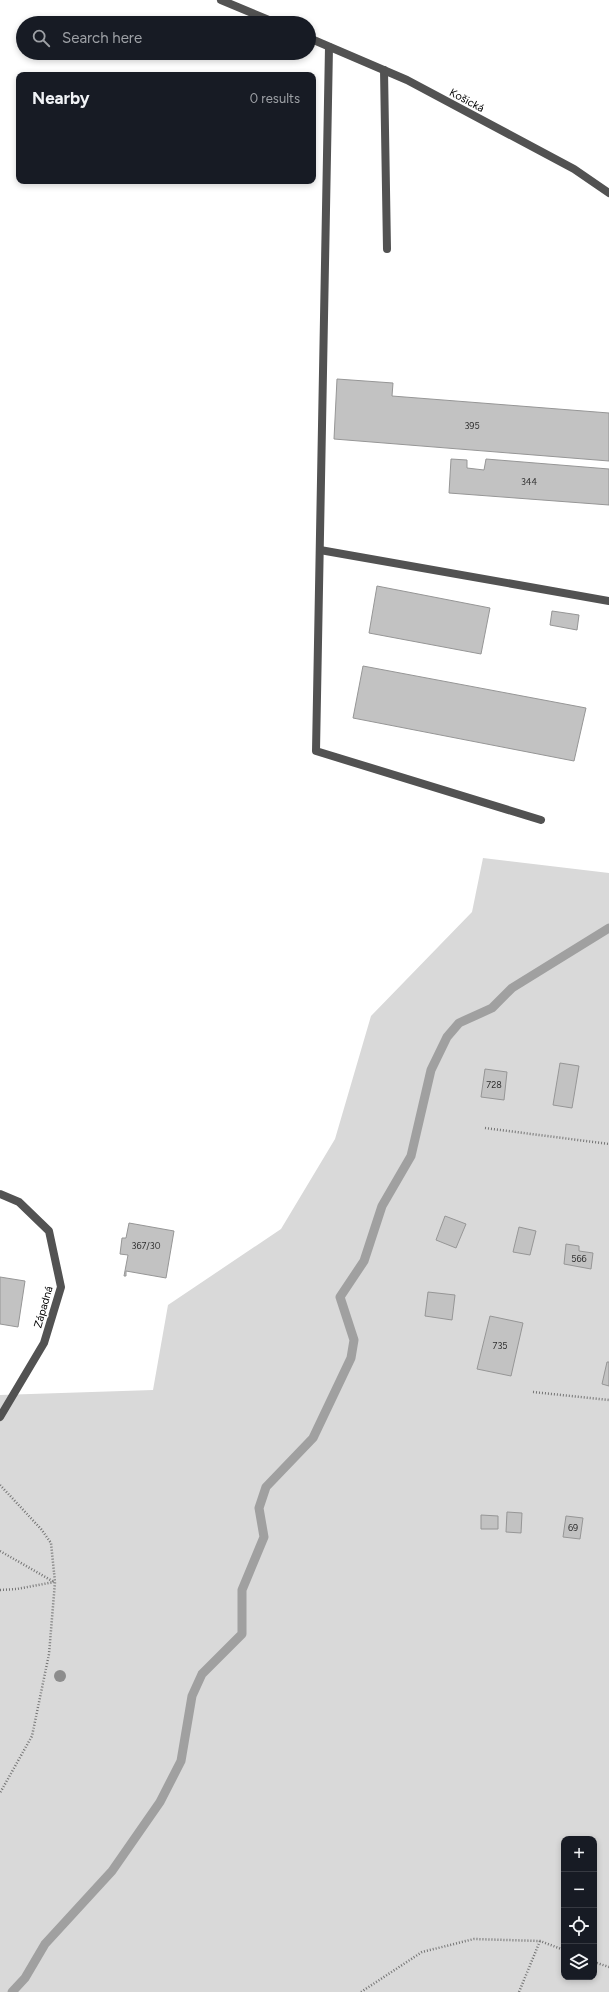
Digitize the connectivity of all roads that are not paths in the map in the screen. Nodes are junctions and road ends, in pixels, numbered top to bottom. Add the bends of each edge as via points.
1 (221, 0) edge
2 (259, 16) edge
3 (316, 41) edge
4 (329, 46) junction
5 (384, 70) junction
6 (609, 193) edge
7 (387, 249) dead end
8 (320, 550) junction
9 (609, 601) edge
10 (541, 820) dead end
11 (0, 1194) edge
12 (0, 1416) edge

1 - 2 street
3 - 4 street, Košická
4 - 5 street, Košická
4 - 8 street
5 - 6 street, Košická via 574,169
5 - 7 street
8 - 9 street
8 - 10 street via 316,751
11 - 12 street, Západná via 19,1202 49,1231 61,1287 44,1343

